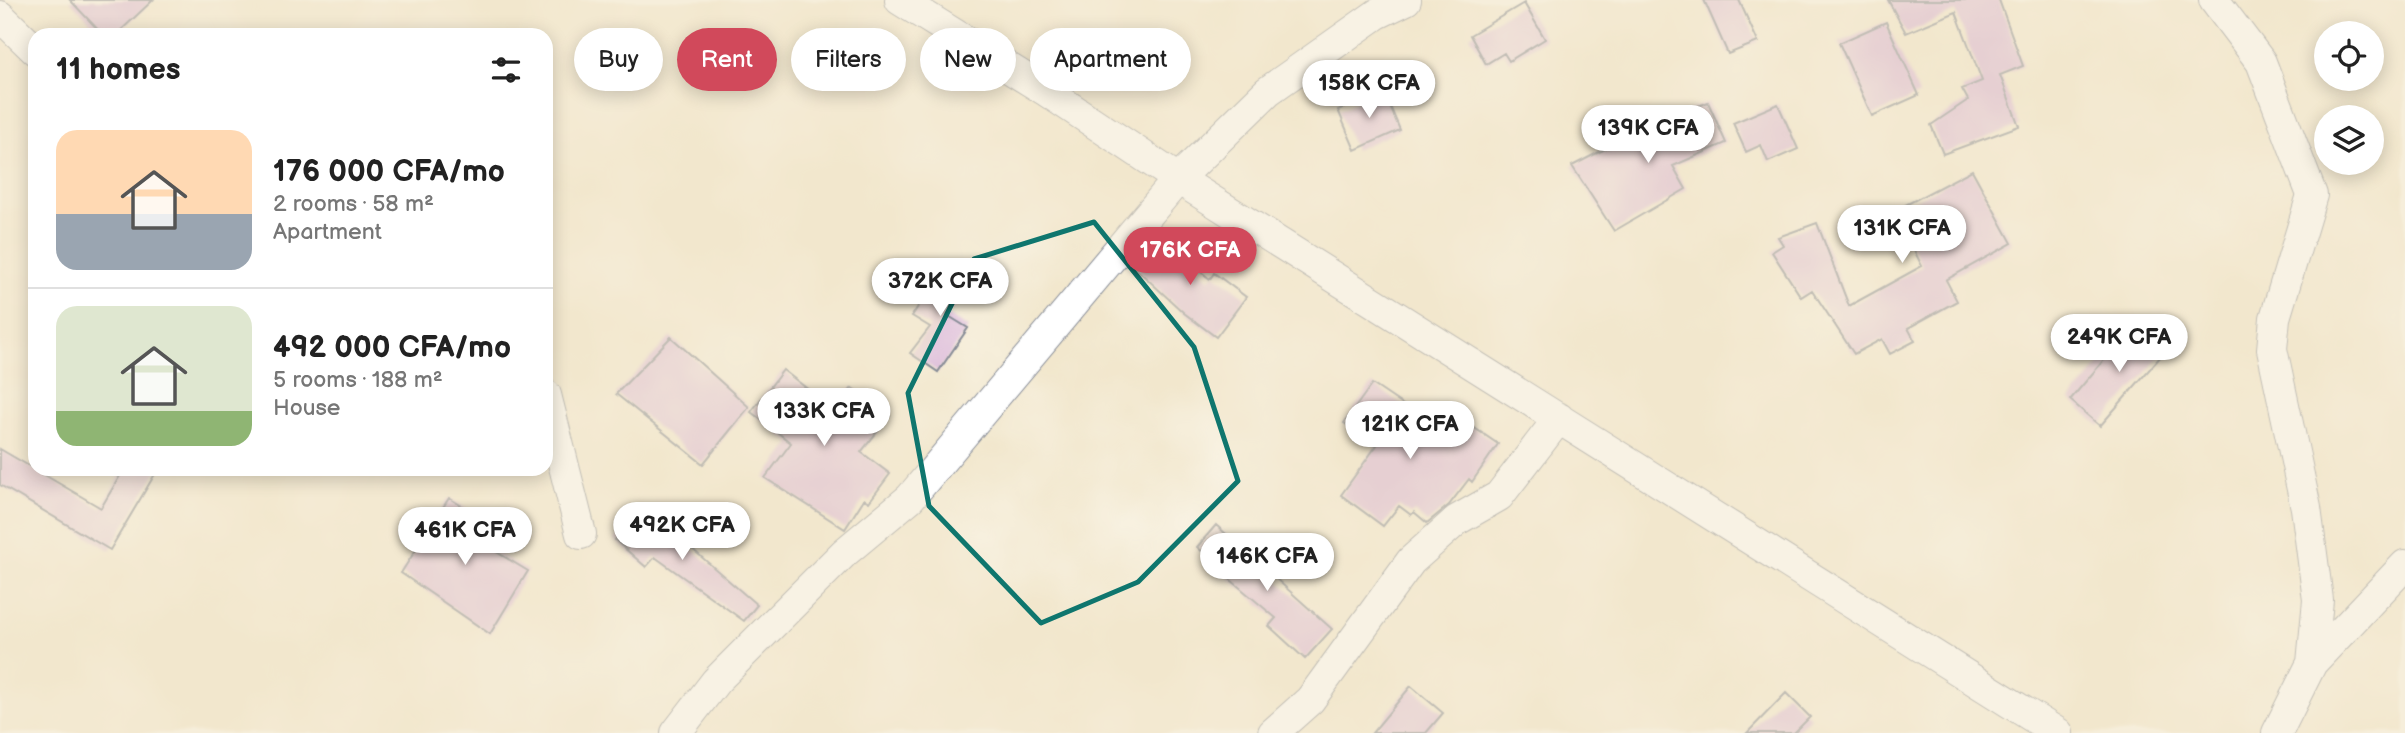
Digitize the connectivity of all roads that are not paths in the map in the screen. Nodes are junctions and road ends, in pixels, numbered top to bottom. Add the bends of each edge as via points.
1 (900, 0) edge
2 (1406, 0) edge
3 (2214, 0) edge
4 (0, 16) edge
5 (28, 43) edge
6 (1178, 179) junction
7 (1559, 418) junction
8 (553, 423) edge
9 (581, 534) dead end
10 (2405, 565) edge
11 (2312, 663) junction
12 (676, 733) edge
13 (1273, 733) edge
14 (2058, 733) edge
15 (2277, 733) edge

1 - 6 street
2 - 6 street via 1377,14 1268,91
3 - 11 street via 2261,62 2312,195 2275,318 2272,349 2306,508 2318,600
4 - 5 street
6 - 7 street
6 - 12 street via 910,498 844,553 716,681
7 - 13 street via 1499,496 1457,520 1411,561 1310,700
7 - 14 street
8 - 9 street
10 - 11 street
11 - 15 street

